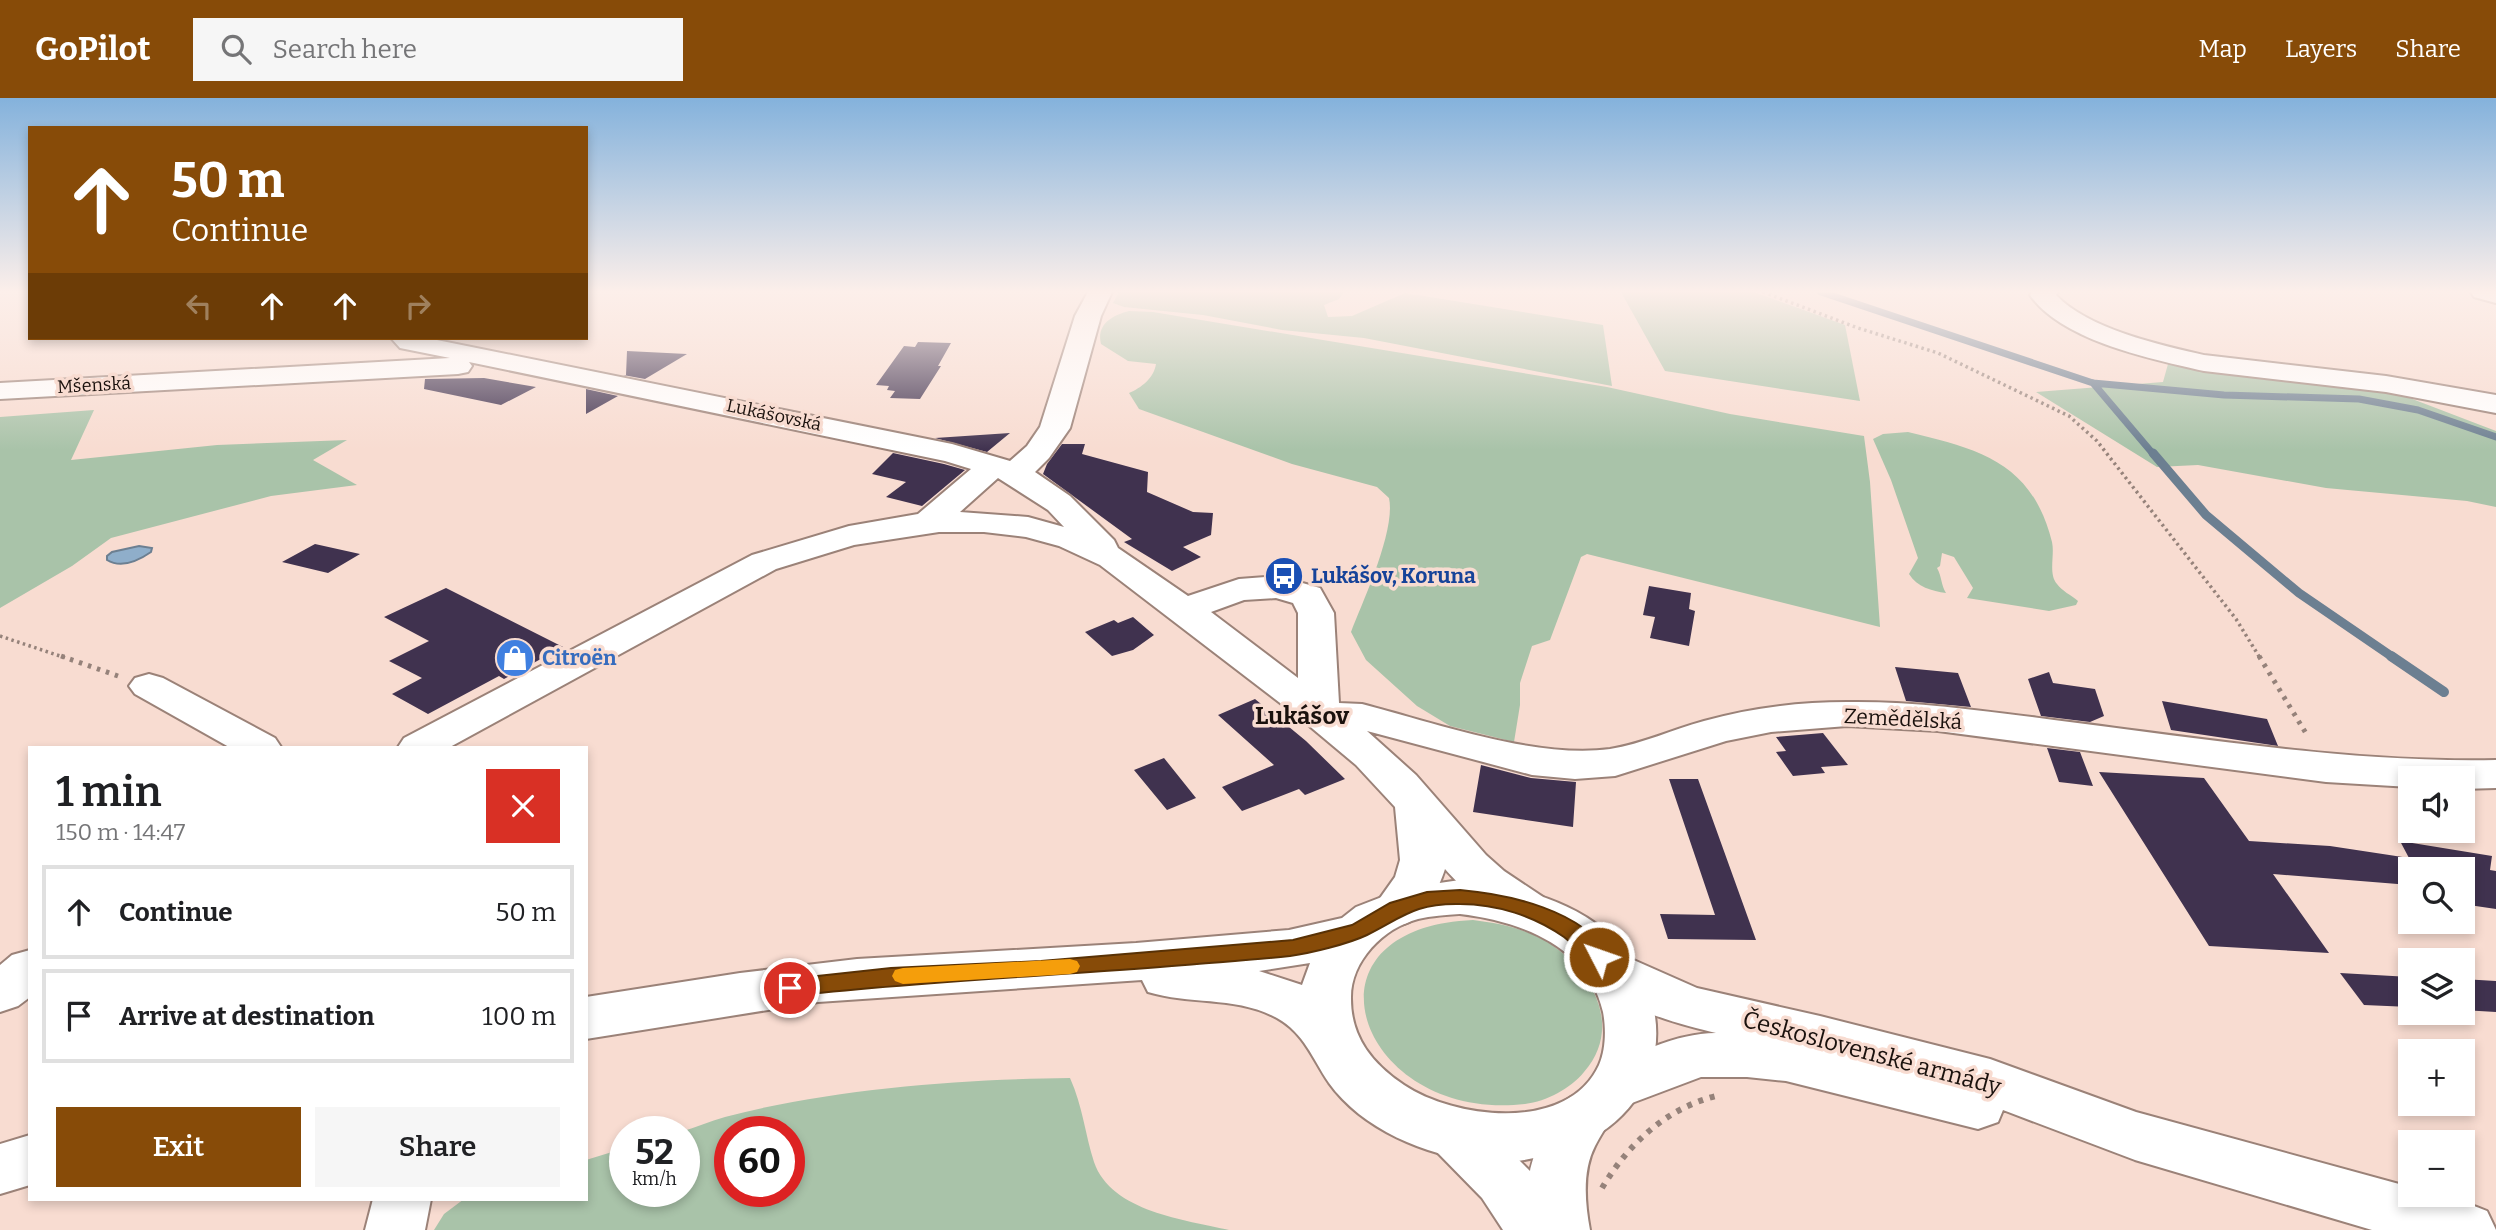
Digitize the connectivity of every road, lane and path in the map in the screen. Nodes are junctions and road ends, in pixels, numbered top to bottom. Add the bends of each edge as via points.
1 (422, 345) edge
2 (1080, 345) edge
3 (1912, 345) edge
4 (2137, 345) edge
5 (523, 367) junction
6 (0, 391) edge
7 (2496, 404) edge
8 (1005, 469) junction
9 (928, 523) junction
10 (1113, 558) junction
11 (1185, 608) junction
12 (0, 636) edge
13 (149, 686) joint
14 (1320, 713) junction
15 (258, 746) edge
16 (421, 746) edge
17 (2326, 768) junction
18 (2496, 774) edge
19 (1417, 804) junction
20 (1526, 909) junction
21 (1377, 919) junction
22 (1041, 969) junction
23 (1611, 969) junction
24 (28, 971) edge
25 (0, 992) edge
26 (588, 1018) edge
27 (1330, 1033) junction
28 (1600, 1101) junction
29 (1455, 1133) junction
30 (2135, 1136) junction
31 (28, 1161) edge
32 (0, 1169) edge
33 (402, 1201) edge
34 (395, 1230) edge
35 (1536, 1230) edge
36 (1560, 1230) edge
37 (2466, 1230) edge

1 - 5 street, Lukášovská
2 - 8 street via 1055,428 1038,452
3 - 17 path via 2069,416 2097,441 2236,619
4 - 7 street via 2204,363 2386,384
5 - 6 street, Mšenská via 350,371
5 - 8 street, Lukášovská via 770,414 952,453
8 - 9 street
8 - 10 street, Lukášovská via 1059,503
9 - 10 street, Československé armády via 1025,528 1077,542
9 - 16 street, Československé armády via 849,534 764,562
10 - 11 street, Československé armády
11 - 14 street, Československé armády
11 - 14 street via 1239,590 1278,587 1307,596 1316,613
12 - 13 path
13 - 15 street
14 - 17 street, Zemědělská via 1362,717 1532,761 1575,765 1615,762 1718,730 1772,719 1847,714 1938,718
14 - 19 street, Československé armády
17 - 18 street, Zemědělská
19 - 20 street, Československé armády via 1472,869
19 - 21 street, Československé armády via 1425,857 1418,879
20 - 21 street, Československé armády via 1493,900 1427,899
20 - 23 street, Československé armády via 1588,944
21 - 22 street via 1321,942 1273,950
21 - 27 street, Československé armády via 1339,951 1328,976 1324,1004
22 - 26 street via 891,976 740,993
22 - 27 street via 1226,983 1293,1004 1312,1014
23 - 28 street, Československé armády via 1626,998 1633,1028 1629,1058
23 - 30 street, Československé armády via 1691,1007 1990,1082
24 - 25 street
27 - 29 street, Československé armády via 1346,1066 1374,1095 1411,1118
28 - 29 street, Československé armády via 1556,1129 1524,1137
28 - 30 street, Československé armády via 1654,1069 1702,1055 1760,1056
28 - 36 street via 1569,1135 1560,1158 1556,1185
29 - 35 street via 1503,1180
30 - 37 street, Československé armády
31 - 32 street
33 - 34 street

